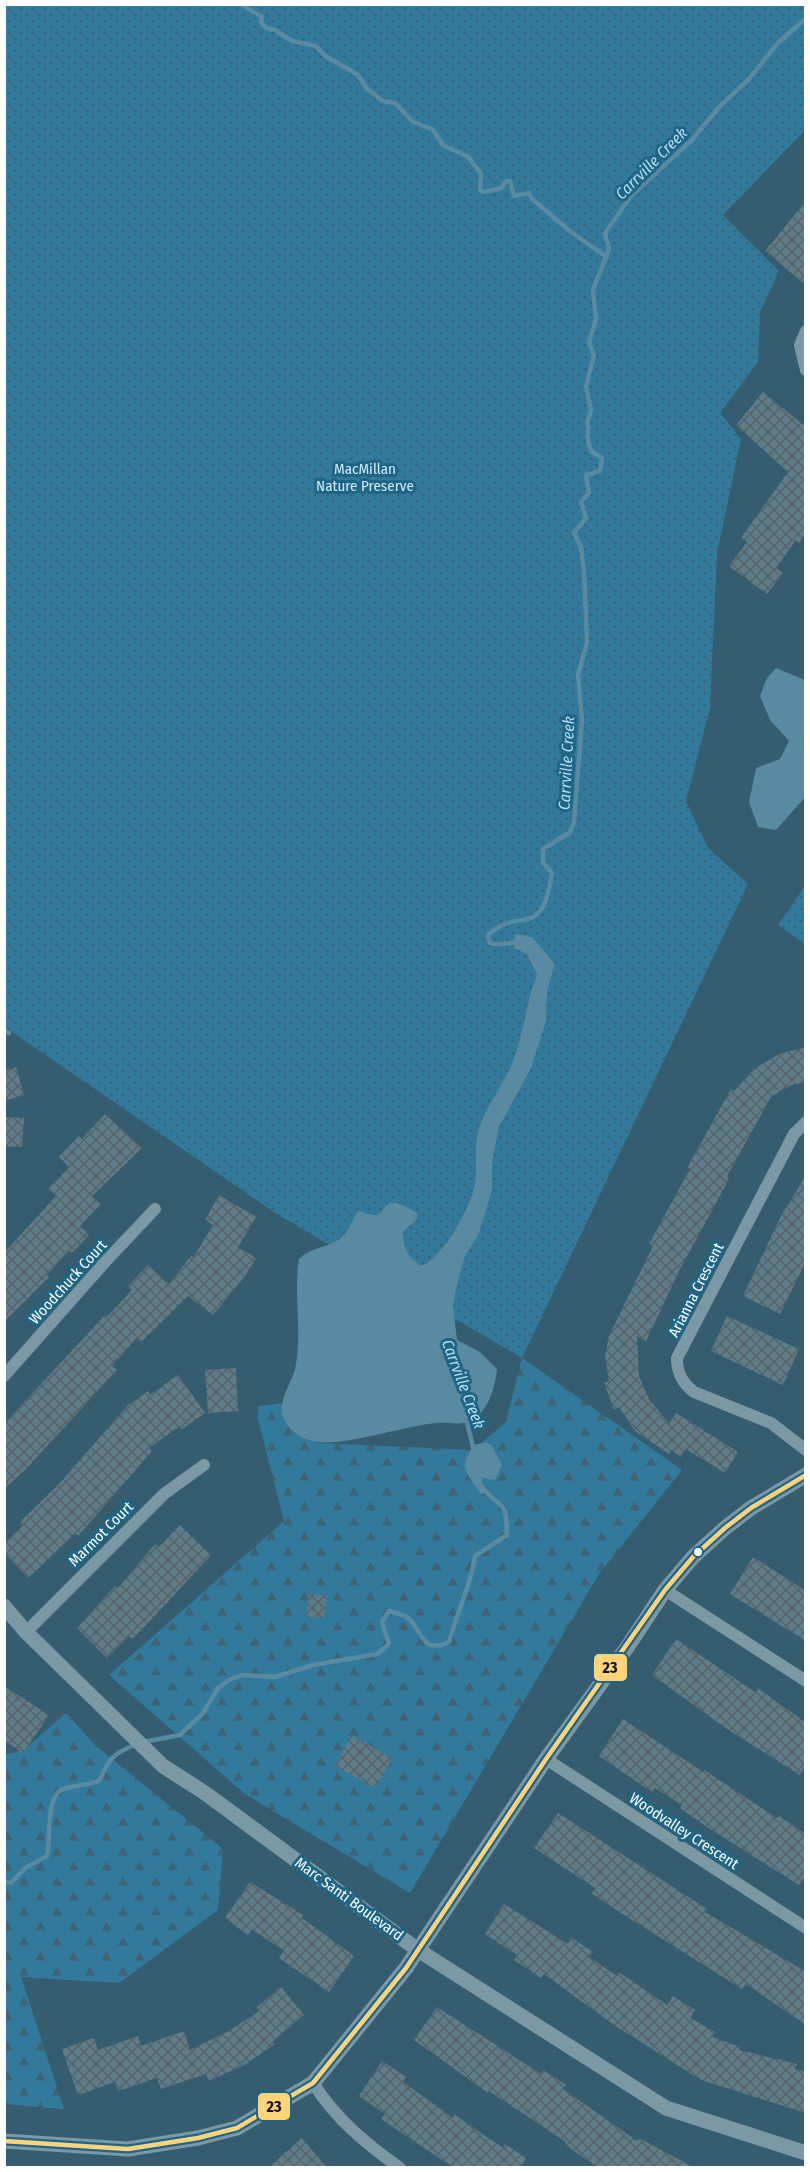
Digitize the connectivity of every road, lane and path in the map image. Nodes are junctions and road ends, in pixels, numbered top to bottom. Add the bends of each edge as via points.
1 (806, 331) edge
2 (806, 370) edge
3 (806, 1122) edge
4 (155, 1209) dead end
5 (4, 1376) edge
6 (806, 1450) edge
7 (204, 1465) dead end
8 (806, 1474) edge
9 (665, 1590) junction
10 (4, 1606) edge
11 (26, 1632) junction
12 (806, 1681) edge
13 (546, 1759) junction
14 (806, 1928) edge
15 (418, 1950) junction
16 (313, 2083) junction
17 (4, 2141) edge
18 (806, 2153) edge
19 (400, 2168) edge

1 - 2 street via 800,345
3 - 6 street, Arianna Crescent via 788,1144 677,1358 682,1380 694,1392 771,1424
4 - 5 street, Woodchuck Court
7 - 11 street, Marmot Court via 164,1494
8 - 9 street via 725,1527
9 - 12 street
9 - 13 street
10 - 11 street, Marc Santi Boulevard
11 - 15 street, Marc Santi Boulevard via 163,1766
13 - 14 street, Woodvalley Crescent
13 - 15 street
15 - 16 street
15 - 18 street, Marc Santi Boulevard via 666,2108
16 - 17 street via 237,2128 198,2138 128,2149
16 - 19 street via 329,2108

